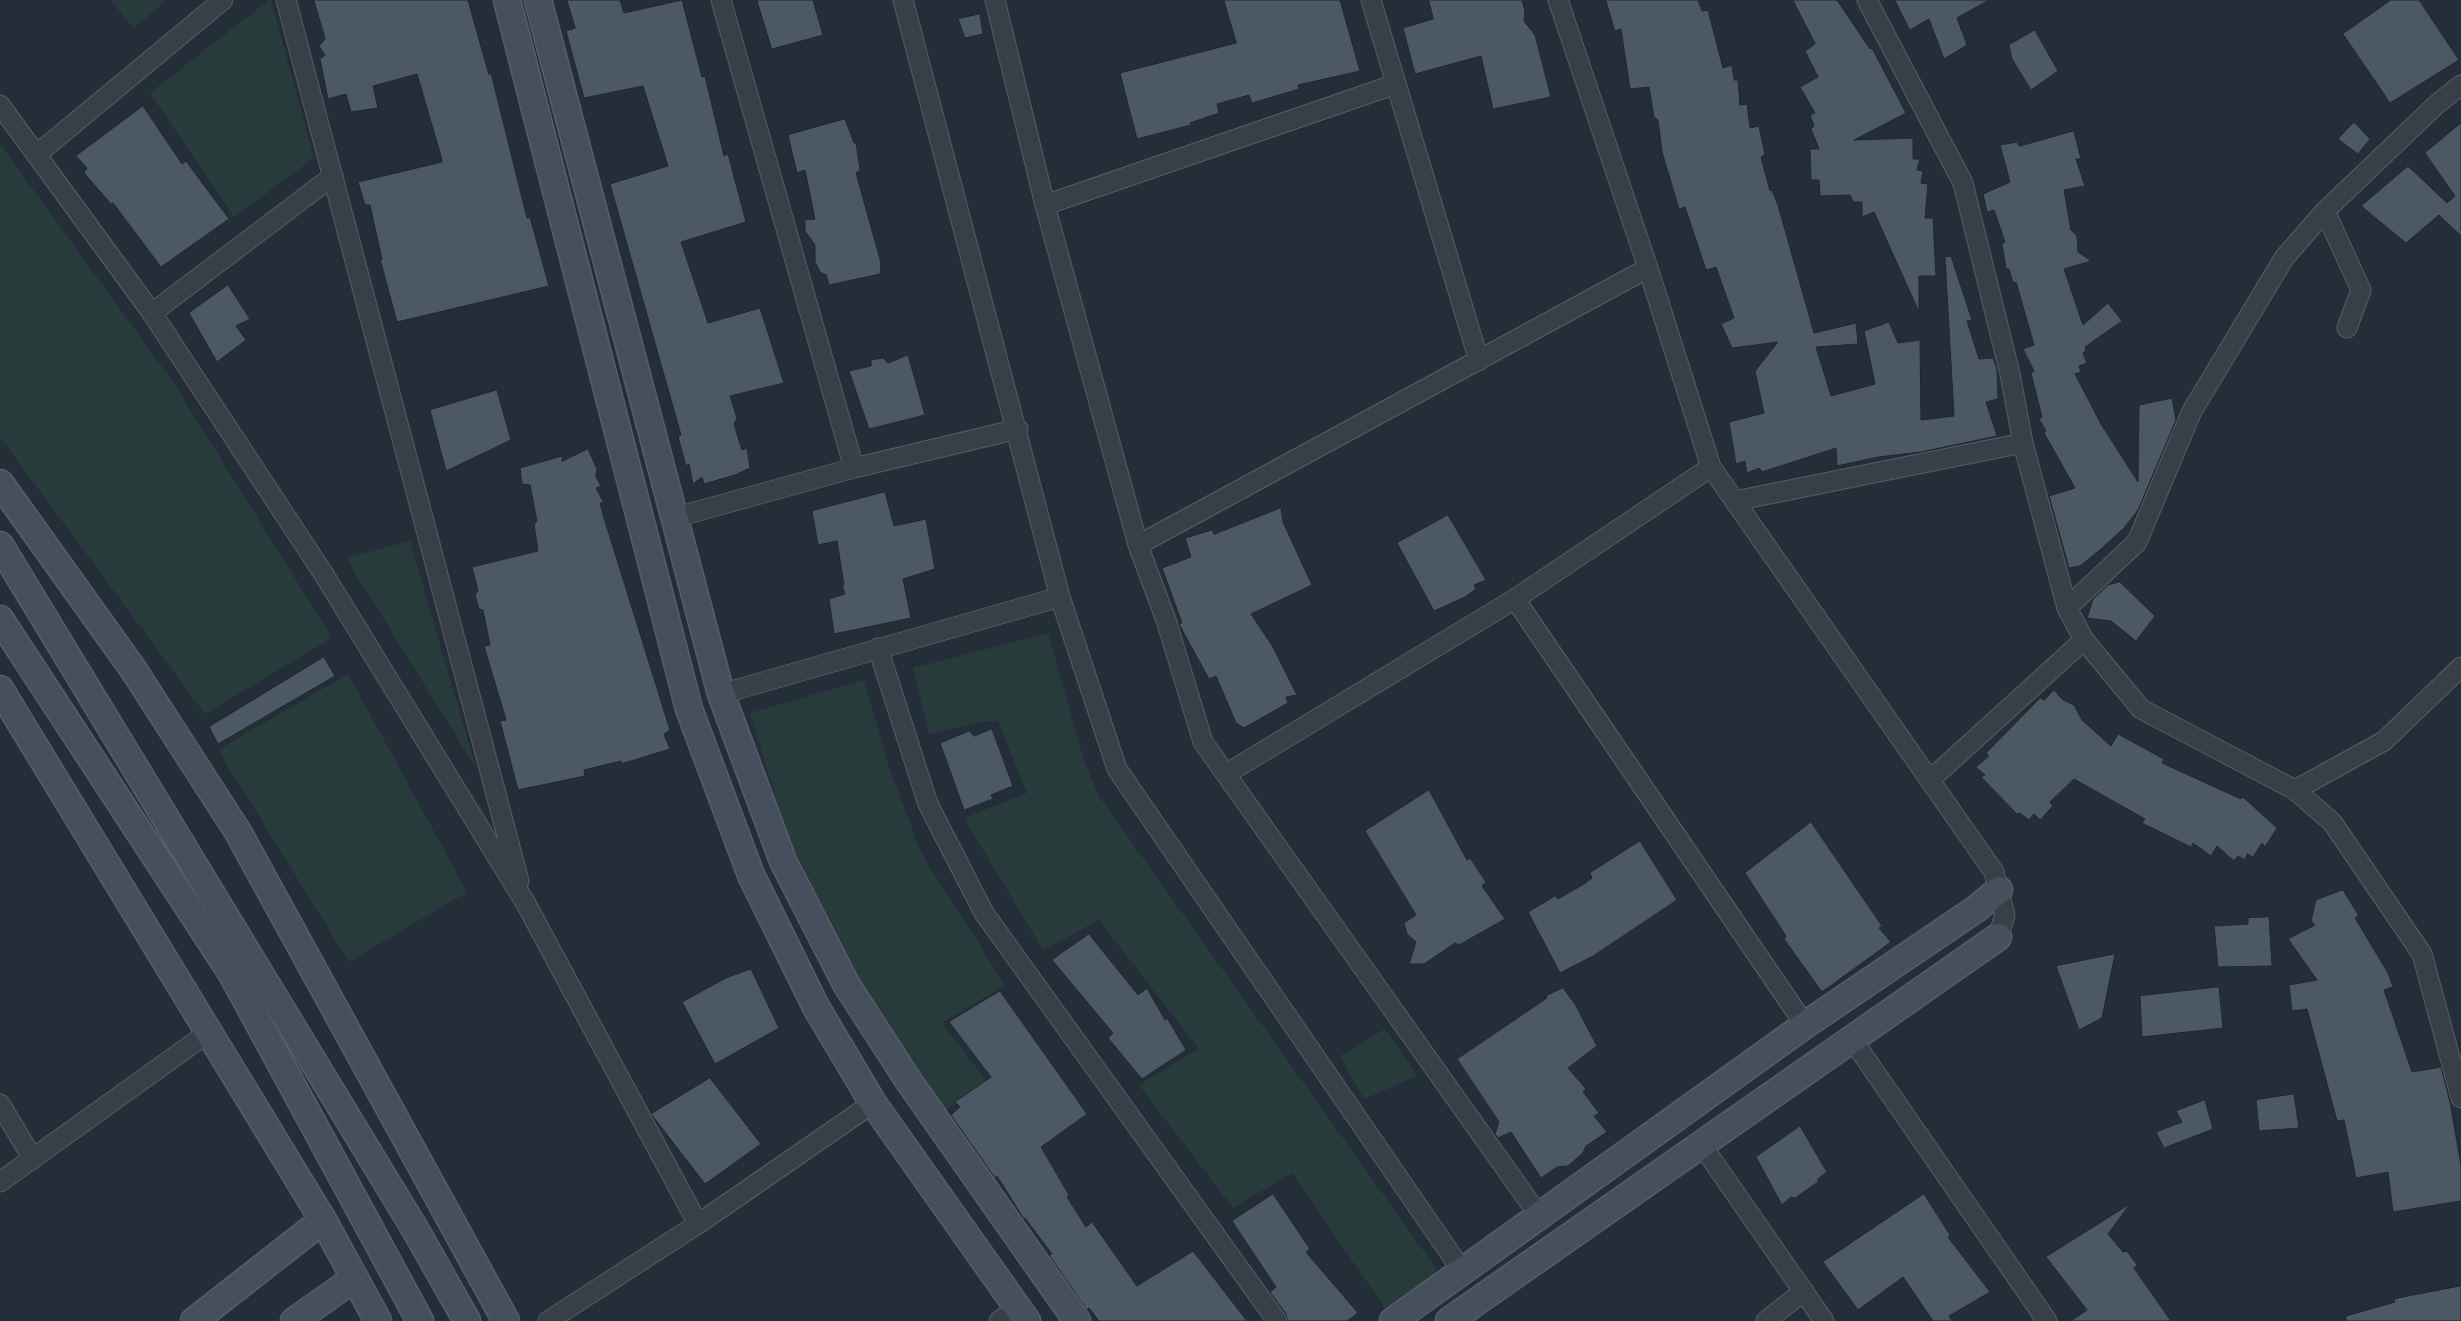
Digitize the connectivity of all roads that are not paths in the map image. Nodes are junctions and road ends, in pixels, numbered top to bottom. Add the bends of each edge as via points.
1 (222, 0) edge
2 (286, 0) edge
3 (507, 0) edge
4 (538, 0) edge
5 (720, 0) edge
6 (903, 0) edge
7 (996, 0) edge
8 (1371, 0) edge
9 (1558, 0) edge
10 (1867, 0) edge
11 (1396, 84) junction
12 (2461, 85) edge
13 (0, 105) edge
14 (36, 155) junction
15 (333, 176) junction
16 (1045, 205) junction
17 (2325, 211) junction
18 (1648, 268) junction
19 (152, 313) junction
20 (2347, 328) dead end
21 (1479, 361) junction
22 (1018, 429) junction
23 (2024, 443) junction
24 (1711, 467) junction
25 (854, 468) junction
26 (0, 483) edge
27 (1735, 501) junction
28 (673, 518) junction
29 (0, 545) edge
30 (1138, 545) junction
31 (1060, 597) junction
32 (1515, 599) junction
33 (2066, 608) junction
34 (0, 618) edge
35 (2084, 640) junction
36 (878, 648) junction
37 (2461, 667) edge
38 (0, 689) edge
39 (721, 694) junction
40 (1226, 774) junction
41 (1930, 780) junction
42 (2295, 790) junction
43 (1999, 890) junction
44 (525, 902) junction
45 (1998, 937) joint
46 (1804, 1025) junction
47 (209, 1032) junction
48 (1852, 1039) junction
49 (2461, 1098) edge
50 (0, 1104) edge
51 (873, 1104) junction
52 (1701, 1144) junction
53 (33, 1158) junction
54 (0, 1182) edge
55 (1540, 1217) junction
56 (323, 1220) junction
57 (698, 1224) junction
58 (1463, 1272) junction
59 (354, 1278) junction
60 (1804, 1292) junction
61 (1015, 1317) edge
62 (194, 1321) edge
63 (294, 1321) edge
64 (378, 1321) edge
65 (420, 1321) edge
66 (467, 1321) edge
67 (506, 1321) edge
68 (548, 1321) edge
69 (1078, 1321) edge
70 (1277, 1321) edge
71 (1393, 1321) edge
72 (1449, 1321) edge
73 (1766, 1321) edge
74 (1824, 1321) edge
75 (2047, 1321) edge

1 - 14 street
2 - 15 street
3 - 51 street via 689,709 750,875 816,1007
4 - 28 street
5 - 25 street
6 - 22 street
7 - 16 street
8 - 11 street
9 - 18 street
10 - 23 street via 1963,183
11 - 16 street
11 - 21 street
12 - 17 street
13 - 14 street
14 - 19 street
15 - 19 street
15 - 44 street
16 - 30 street
17 - 20 street via 2361,290
17 - 33 street via 2284,258 2192,411 2137,542
18 - 21 street
18 - 24 street
19 - 44 street via 323,573
21 - 30 street
22 - 25 street
22 - 31 street
23 - 27 street
23 - 33 street
24 - 27 street
24 - 32 street
25 - 28 street
26 - 67 street via 133,668 238,832
27 - 41 street
28 - 39 street
29 - 66 street via 415,1229
30 - 40 street via 1166,620 1203,742
31 - 36 street
31 - 58 street via 1117,769
32 - 40 street
32 - 46 street
33 - 35 street
34 - 65 street via 232,974
35 - 41 street
35 - 42 street via 2141,709
36 - 39 street
36 - 70 street via 928,804 984,913
37 - 42 street via 2384,741
38 - 47 street
39 - 69 street via 784,861 846,984 908,1080
40 - 55 street
41 - 43 street via 1994,872
42 - 49 street via 2332,822 2422,954
43 - 45 street via 2005,914
43 - 46 street via 1976,909
44 - 57 street
45 - 48 street
46 - 55 street
47 - 53 street
47 - 56 street
48 - 52 street
48 - 75 street
50 - 53 street
51 - 57 street
51 - 61 street
52 - 60 street
52 - 72 street
53 - 54 street
55 - 58 street
56 - 59 street
56 - 62 street
57 - 68 street
58 - 71 street
59 - 63 street
59 - 64 street
60 - 73 street
60 - 74 street

